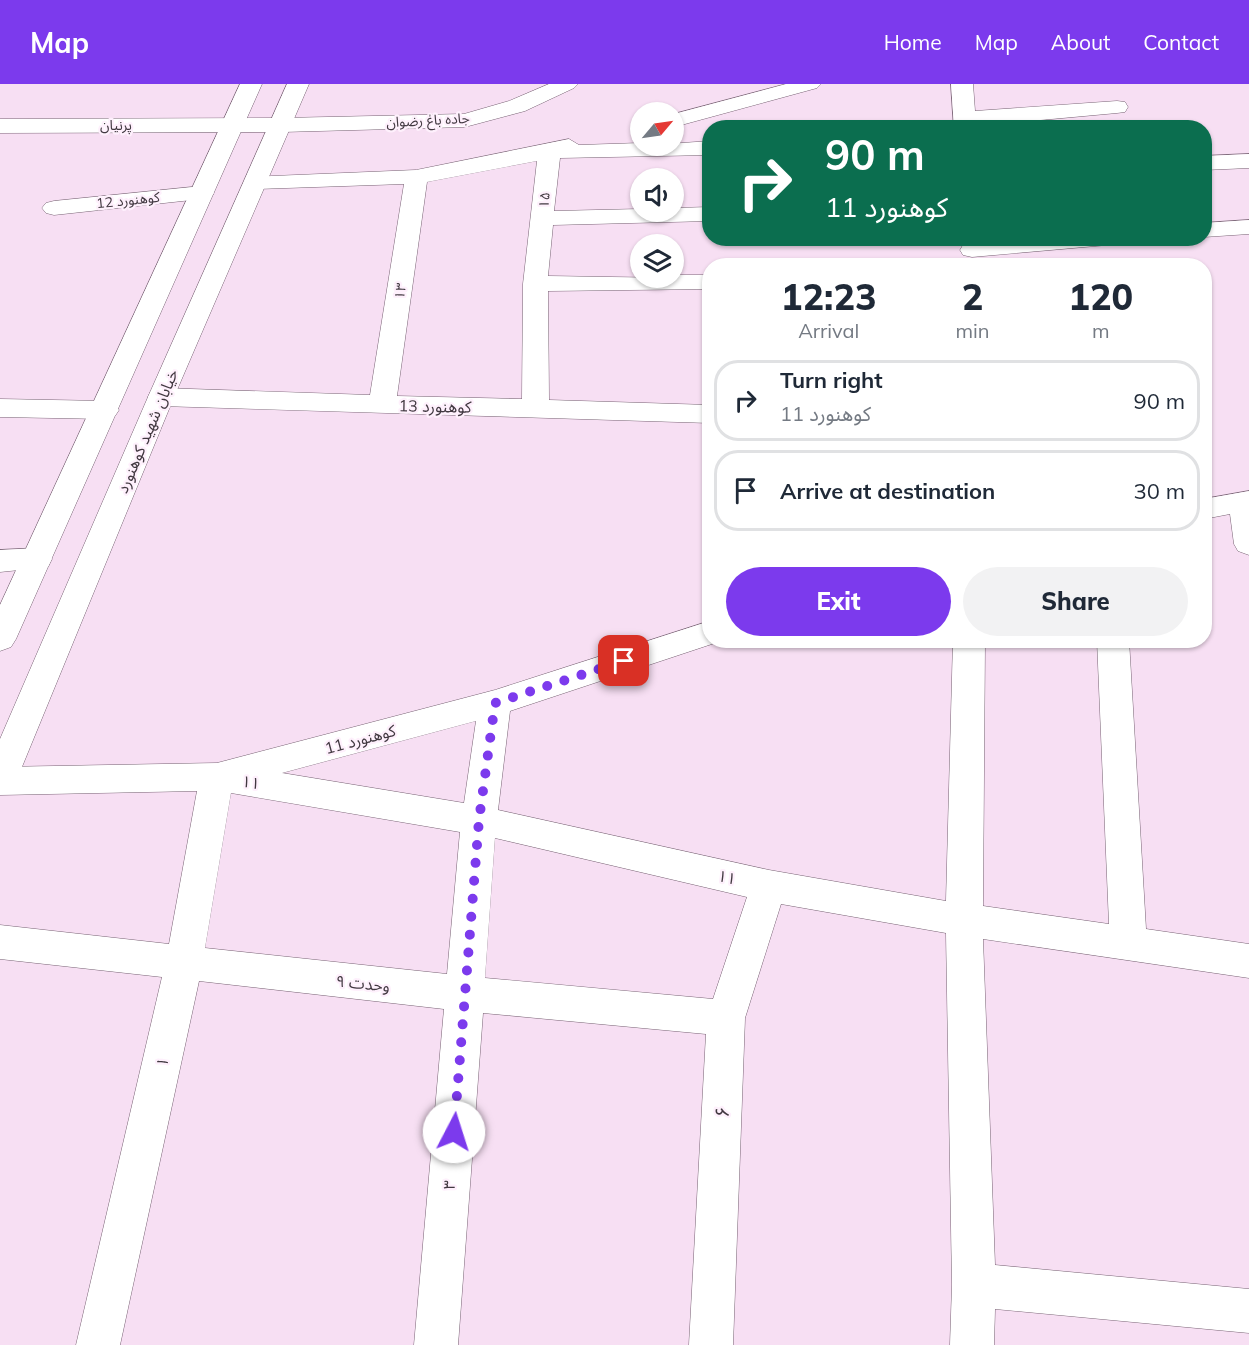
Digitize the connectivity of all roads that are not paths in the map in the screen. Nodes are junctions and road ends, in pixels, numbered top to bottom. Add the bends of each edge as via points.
1 (251, 84) edge
2 (298, 84) edge
3 (567, 84) edge
4 (810, 84) edge
5 (962, 84) edge
6 (1117, 107) dead end
7 (684, 118) edge
8 (964, 120) edge
9 (993, 120) edge
10 (232, 124) junction
11 (282, 125) junction
12 (0, 126) edge
13 (624, 129) dead end
14 (702, 148) edge
15 (549, 152) junction
16 (1249, 161) edge
17 (1212, 163) edge
18 (416, 177) junction
19 (257, 182) junction
20 (202, 193) junction
21 (54, 208) dead end
22 (702, 214) edge
23 (542, 218) junction
24 (1249, 227) edge
25 (1212, 230) edge
26 (1024, 246) edge
27 (972, 251) edge
28 (702, 282) edge
29 (535, 284) junction
30 (161, 397) junction
31 (382, 404) junction
32 (0, 408) edge
33 (536, 408) junction
34 (105, 410) junction
35 (702, 414) edge
36 (1246, 502) edge
37 (1212, 508) edge
38 (1249, 544) edge
39 (37, 559) junction
40 (0, 561) edge
41 (702, 636) edge
42 (0, 639) edge
43 (969, 648) edge
44 (1113, 648) edge
45 (495, 703) junction
46 (217, 777) junction
47 (0, 780) edge
48 (479, 820) junction
49 (768, 886) junction
50 (964, 920) junction
51 (0, 942) edge
52 (1128, 944) junction
53 (1249, 961) edge
54 (184, 963) junction
55 (466, 994) junction
56 (726, 1018) junction
57 (974, 1285) junction
58 (1249, 1311) edge
59 (98, 1345) edge
60 (436, 1345) edge
61 (711, 1345) edge
62 (972, 1345) edge

1 - 10 street
2 - 11 street, خیابان شهید کوهنورد
3 - 11 street, جاده باغ رضوان via 517,106 465,120
4 - 7 street
5 - 8 street
6 - 9 street
10 - 11 street, جاده باغ رضوان
10 - 12 street, پرنیان
10 - 20 street
11 - 19 street, خیابان شهید کوهنورد
13 - 15 street
14 - 15 street
15 - 18 street
15 - 23 street, ۱۵
16 - 17 street
18 - 19 street
18 - 31 street, ۱۳
19 - 30 street, خیابان شهید کوهنورد
20 - 21 street, کوهنورد 12
20 - 34 street
22 - 23 street
23 - 29 street, ۱۵
24 - 25 street
26 - 27 street
28 - 29 street
29 - 33 street, ۱۵
30 - 31 street, کوهنورد 13
30 - 47 street, خیابان شهید کوهنورد
31 - 33 street, کوهنورد 13
32 - 34 street
33 - 35 street, کوهنورد 13
34 - 39 street
36 - 37 street
36 - 38 street
39 - 40 street
39 - 42 street
41 - 45 street, کوهنورد 11
43 - 50 street
44 - 52 street
45 - 46 street, کوهنورد 11
45 - 48 street, ۳
46 - 47 street, کوهنورد 11
46 - 48 street, ۱۱
46 - 54 street, ۱
48 - 49 street, ۱۱
48 - 55 street, ۳
49 - 50 street, ۱۱
49 - 56 street, ۶
50 - 52 street, ۱۱
50 - 57 street
51 - 54 street, ۹ وحدت
52 - 53 street, ۱۱
54 - 55 street, ۹ وحدت
54 - 59 street, ۱
55 - 56 street, ۹ وحدت
55 - 60 street, ۳
56 - 61 street, ۶
57 - 58 street
57 - 62 street

